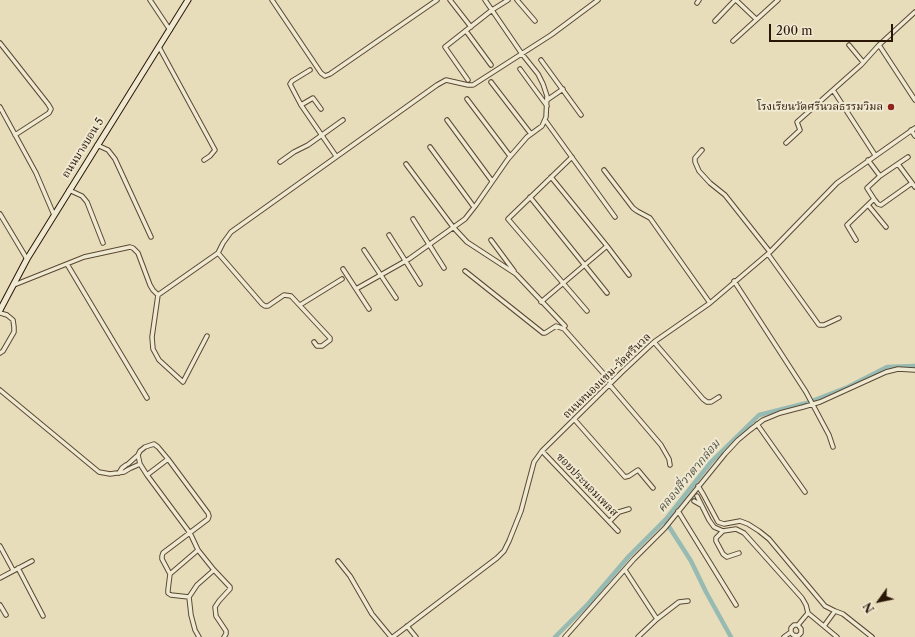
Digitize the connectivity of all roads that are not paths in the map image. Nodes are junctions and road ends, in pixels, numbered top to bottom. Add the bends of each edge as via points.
1 (150, 0) edge
2 (272, 0) edge
3 (437, 0) edge
4 (450, 0) edge
5 (485, 0) edge
6 (508, 0) edge
7 (517, 0) edge
8 (598, 0) edge
9 (736, 0) edge
10 (186, 1) edge
11 (776, 1) edge
12 (492, 10) junction
13 (915, 12) edge
14 (756, 19) junction
15 (716, 21) dead end
16 (535, 22) dead end
17 (471, 27) junction
18 (170, 30) junction
19 (466, 31) junction
20 (733, 41) dead end
21 (0, 43) edge
22 (849, 45) dead end
23 (879, 45) junction
24 (158, 47) junction
25 (522, 54) junction
26 (541, 60) dead end
27 (863, 62) junction
28 (491, 65) dead end
29 (313, 68) junction
30 (520, 69) dead end
31 (468, 80) dead end
32 (491, 82) dead end
33 (563, 89) junction
34 (833, 90) junction
35 (467, 99) dead end
36 (547, 100) junction
37 (915, 100) edge
38 (301, 105) junction
39 (547, 106) junction
40 (0, 107) edge
41 (321, 109) dead end
42 (581, 114) dead end
43 (343, 120) dead end
44 (447, 120) dead end
45 (545, 120) junction
46 (913, 129) edge
47 (531, 134) junction
48 (16, 135) junction
49 (321, 135) junction
50 (915, 136) edge
51 (786, 143) dead end
52 (98, 145) junction
53 (430, 147) dead end
54 (702, 150) dead end
55 (875, 155) junction
56 (336, 156) junction
57 (510, 156) junction
58 (572, 157) junction
59 (908, 157) dead end
60 (204, 160) dead end
61 (868, 160) junction
62 (280, 162) dead end
63 (406, 164) dead end
64 (898, 164) junction
65 (604, 170) dead end
66 (880, 176) junction
67 (551, 177) junction
68 (492, 181) junction
69 (912, 183) junction
70 (915, 187) edge
71 (69, 190) junction
72 (530, 197) junction
73 (874, 199) junction
74 (868, 205) junction
75 (474, 207) junction
76 (54, 214) junction
77 (0, 215) edge
78 (615, 218) dead end
79 (413, 219) dead end
80 (453, 227) junction
81 (886, 227) dead end
82 (389, 234) dead end
83 (151, 236) dead end
84 (491, 240) dead end
85 (856, 240) dead end
86 (104, 243) dead end
87 (429, 244) junction
88 (607, 246) junction
89 (364, 250) dead end
90 (769, 253) junction
91 (217, 254) junction
92 (27, 259) junction
93 (405, 261) junction
94 (67, 264) junction
95 (585, 265) junction
96 (444, 268) dead end
97 (343, 269) dead end
98 (465, 271) dead end
99 (516, 274) junction
100 (381, 275) junction
101 (629, 275) dead end
102 (342, 279) dead end
103 (734, 281) junction
104 (420, 284) dead end
105 (563, 284) junction
106 (12, 286) junction
107 (356, 289) junction
108 (607, 292) dead end
109 (158, 295) junction
110 (396, 298) dead end
111 (541, 302) junction
112 (710, 303) junction
113 (300, 305) junction
114 (368, 309) dead end
115 (0, 311) edge
116 (586, 311) dead end
117 (839, 318) dead end
118 (565, 326) dead end
119 (207, 336) dead end
120 (314, 342) dead end
121 (654, 342) junction
122 (0, 353) edge
123 (915, 370) edge
124 (610, 383) junction
125 (0, 390) edge
126 (719, 397) dead end
127 (147, 398) dead end
128 (813, 404) junction
129 (574, 419) junction
130 (757, 424) junction
131 (834, 447) dead end
132 (542, 451) junction
133 (138, 456) junction
134 (168, 459) junction
135 (140, 464) junction
136 (670, 465) dead end
137 (119, 473) junction
138 (147, 475) junction
139 (698, 486) junction
140 (653, 488) dead end
141 (806, 492) dead end
142 (695, 494) junction
143 (692, 499) junction
144 (701, 505) junction
145 (629, 509) dead end
146 (678, 511) junction
147 (610, 521) junction
148 (723, 531) junction
149 (618, 532) dead end
150 (190, 533) junction
151 (0, 546) edge
152 (198, 550) junction
153 (739, 553) dead end
154 (32, 561) dead end
155 (338, 561) dead end
156 (18, 568) junction
157 (13, 570) junction
158 (214, 570) junction
159 (625, 570) junction
160 (170, 574) junction
161 (0, 578) edge
162 (189, 597) junction
163 (688, 601) dead end
164 (0, 605) edge
165 (736, 605) dead end
166 (835, 611) junction
167 (808, 613) junction
168 (6, 615) dead end
169 (43, 616) dead end
170 (657, 620) junction
171 (798, 625) junction
172 (407, 626) junction
173 (824, 626) junction
174 (790, 632) junction
175 (798, 636) edge
176 (199, 637) edge
177 (224, 637) edge
178 (392, 637) edge
179 (416, 637) edge
180 (565, 637) edge
181 (638, 637) edge
182 (784, 637) edge
183 (838, 637) edge
184 (872, 637) edge

1 - 18 street
2 - 29 street
3 - 29 street via 330,74 325,76
4 - 17 street
5 - 12 street
6 - 12 street
7 - 16 street
8 - 25 street
9 - 14 street
9 - 15 street
10 - 18 main road, ถนนบางบอน 5
11 - 14 street
12 - 17 street
12 - 25 street
13 - 23 street
14 - 20 street
17 - 19 street
18 - 24 main road, ถนนบางบอน 5
19 - 28 street
19 - 31 street via 445,47
21 - 48 street via 50,109 49,113
22 - 27 street
23 - 27 street
23 - 37 street
24 - 52 main road, ถนนบางบอน 5
24 - 60 street via 215,150
25 - 36 street via 538,74
25 - 56 street via 473,85 446,80 441,82
26 - 33 street
27 - 34 street
29 - 38 street via 292,80 290,84
30 - 39 street
32 - 47 street
33 - 36 street
33 - 42 street
34 - 51 street via 797,122 800,130
34 - 55 street
35 - 57 street
36 - 39 street
38 - 41 street via 313,98
38 - 49 street
39 - 45 street
40 - 48 street
43 - 49 street
44 - 68 street
45 - 47 street via 542,126
45 - 58 street
46 - 50 street
46 - 55 street, ถนนหนองแขม-วัดศรีนวล
47 - 57 street
48 - 76 street
49 - 56 street
49 - 62 street
52 - 71 main road, ถนนบางบอน 5
52 - 83 street via 108,150 115,159
53 - 75 street
54 - 90 street via 695,158 699,171 725,195
55 - 61 street, ถนนหนองแขม-วัดศรีนวล
56 - 91 street via 231,232
57 - 68 street
58 - 67 street
58 - 78 street
59 - 64 street
61 - 66 street
61 - 90 street, ถนนหนองแขม-วัดศรีนวล via 837,183
63 - 80 street
64 - 66 street
64 - 69 street
65 - 112 street via 633,208 650,218
66 - 73 street via 867,188
67 - 72 street
67 - 88 street
68 - 75 street
69 - 70 street
69 - 73 street via 882,205
71 - 76 main road, ถนนบางบอน 5
71 - 86 street via 82,196 87,202
72 - 95 street
72 - 105 street via 508,219
73 - 74 street
74 - 81 street
74 - 85 street via 847,225
75 - 80 street via 465,219
76 - 92 main road, ถนนบางบอน 5
77 - 92 street
79 - 87 street
80 - 87 street
80 - 99 street via 467,242
82 - 93 street
84 - 99 street
87 - 93 street
87 - 96 street
88 - 95 street
88 - 101 street
89 - 100 street
90 - 103 street, ถนนหนองแขม-วัดศรีนวล
90 - 117 street via 820,325
91 - 109 street
91 - 113 street via 265,306 288,295
92 - 106 main road, ถนนบางบอน 5
93 - 100 street
93 - 104 street
94 - 106 street
94 - 109 street via 95,254 133,248 138,253 153,290
94 - 127 street
95 - 105 street
95 - 108 street
97 - 107 street
98 - 124 street via 543,333 556,326 564,329
99 - 111 street
100 - 107 street
100 - 110 street
102 - 113 street
103 - 112 street, ถนนหนองแขม-วัดศรีนวล
103 - 128 street
105 - 111 street
105 - 116 street
106 - 115 main road, ถนนบางบอน 5
107 - 114 street
109 - 119 street via 152,337 153,348 159,360 183,382
111 - 118 street
112 - 121 street, ถนนหนองแขม-วัดศรีนวล
113 - 120 street via 330,338 322,346 317,346
115 - 122 street via 13,320 14,332
121 - 124 street, ถนนหนองแขม-วัดศรีนวล
121 - 126 street via 702,400 711,402
123 - 128 street via 898,369 886,372
124 - 129 street, ถนนหนองแขม-วัดศรีนวล
124 - 136 street via 661,445
125 - 137 street via 99,472
128 - 130 street via 780,412
128 - 131 street
129 - 132 street, ถนนหนองแขม-วัดศรีนวล
129 - 140 street via 625,477 638,470
130 - 139 street via 738,440
130 - 141 street
132 - 147 street, ซอยประนอมเพลส
132 - 172 street, ถนนหนองแขม-วัดศรีนวล via 534,462 521,511 504,551
133 - 134 street via 145,447 154,444
133 - 135 street
133 - 137 street
134 - 138 street
134 - 150 street via 208,512 208,519
135 - 137 street
135 - 138 street
138 - 150 street
139 - 142 street
139 - 166 street via 718,522 724,524 740,521 760,531 825,606
142 - 143 street
142 - 144 street
143 - 144 street
143 - 146 street
144 - 148 street via 714,527
145 - 147 street via 622,510
146 - 159 street
146 - 165 street
147 - 149 street, ซอยประนอมเพลส
148 - 153 street via 716,541 723,554 727,557
148 - 167 street via 736,529 744,533 802,598
150 - 152 street
150 - 160 street via 163,553 162,559
151 - 157 street
152 - 158 street
152 - 160 street
154 - 156 street
155 - 178 street via 350,576 372,614
156 - 157 street
156 - 169 street
157 - 161 street
158 - 162 street via 197,585
158 - 177 street via 230,587 215,607 216,616 226,631
159 - 170 street
159 - 180 street
160 - 162 street via 168,594
162 - 176 street via 190,615
163 - 170 street via 679,602
164 - 168 street
166 - 173 street
166 - 184 street via 843,614
167 - 171 street
167 - 173 street
170 - 181 street
171 - 174 street via 794,625
171 - 175 street via 801,628
172 - 178 street, ถนนหนองแขม-วัดศรีนวล
172 - 179 street
173 - 183 street
174 - 175 street
174 - 182 street

